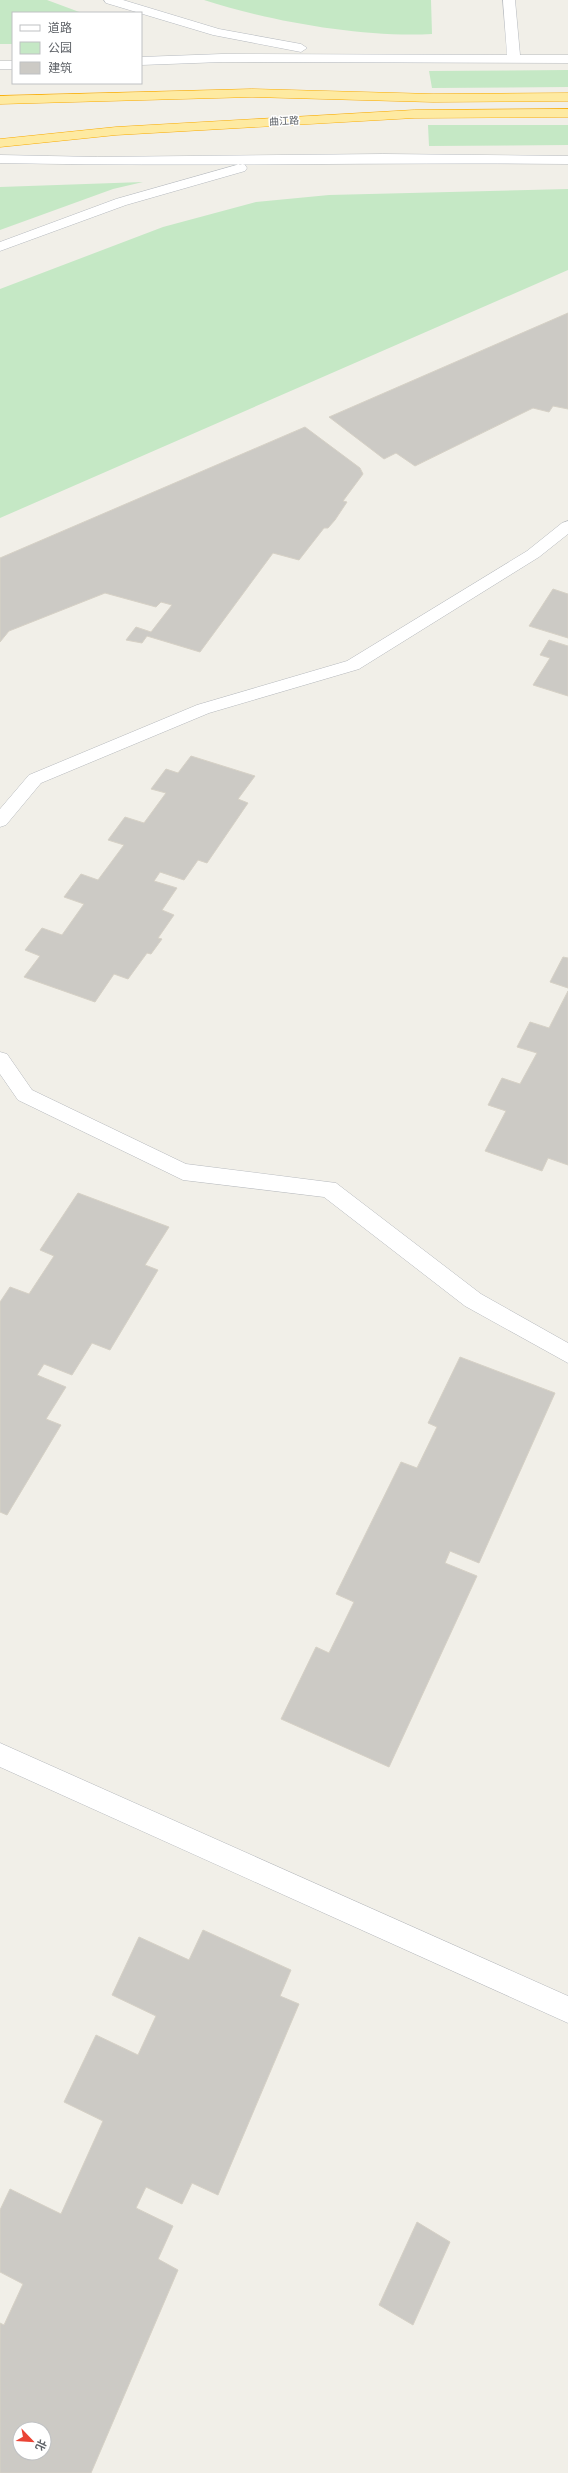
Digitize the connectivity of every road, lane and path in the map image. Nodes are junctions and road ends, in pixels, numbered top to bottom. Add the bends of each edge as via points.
1 (110, 0) edge
2 (509, 0) edge
3 (413, 59) junction
4 (514, 59) junction
5 (568, 59) edge
6 (142, 61) edge
7 (0, 65) edge
8 (12, 65) edge
9 (568, 97) edge
10 (0, 100) edge
11 (568, 113) edge
12 (0, 143) edge
13 (0, 159) edge
14 (303, 159) junction
15 (568, 160) edge
16 (0, 247) edge
17 (568, 526) edge
18 (0, 821) edge
19 (0, 1059) edge
20 (568, 1354) edge
21 (0, 1755) edge
22 (568, 2010) edge

1 - 3 main road via 179,22 258,41 332,52
2 - 4 main road
3 - 4 main road
3 - 6 main road via 222,58
4 - 5 main road
7 - 8 main road
9 - 10 highway via 433,98 252,93
11 - 12 highway, 曲江路 via 414,114 116,131
13 - 14 main road
14 - 15 main road
14 - 16 main road via 269,162 191,180 120,202
17 - 18 lane via 533,554 353,665 204,709 35,779
19 - 20 lane via 25,1094 183,1172 329,1189 473,1300
21 - 22 lane

